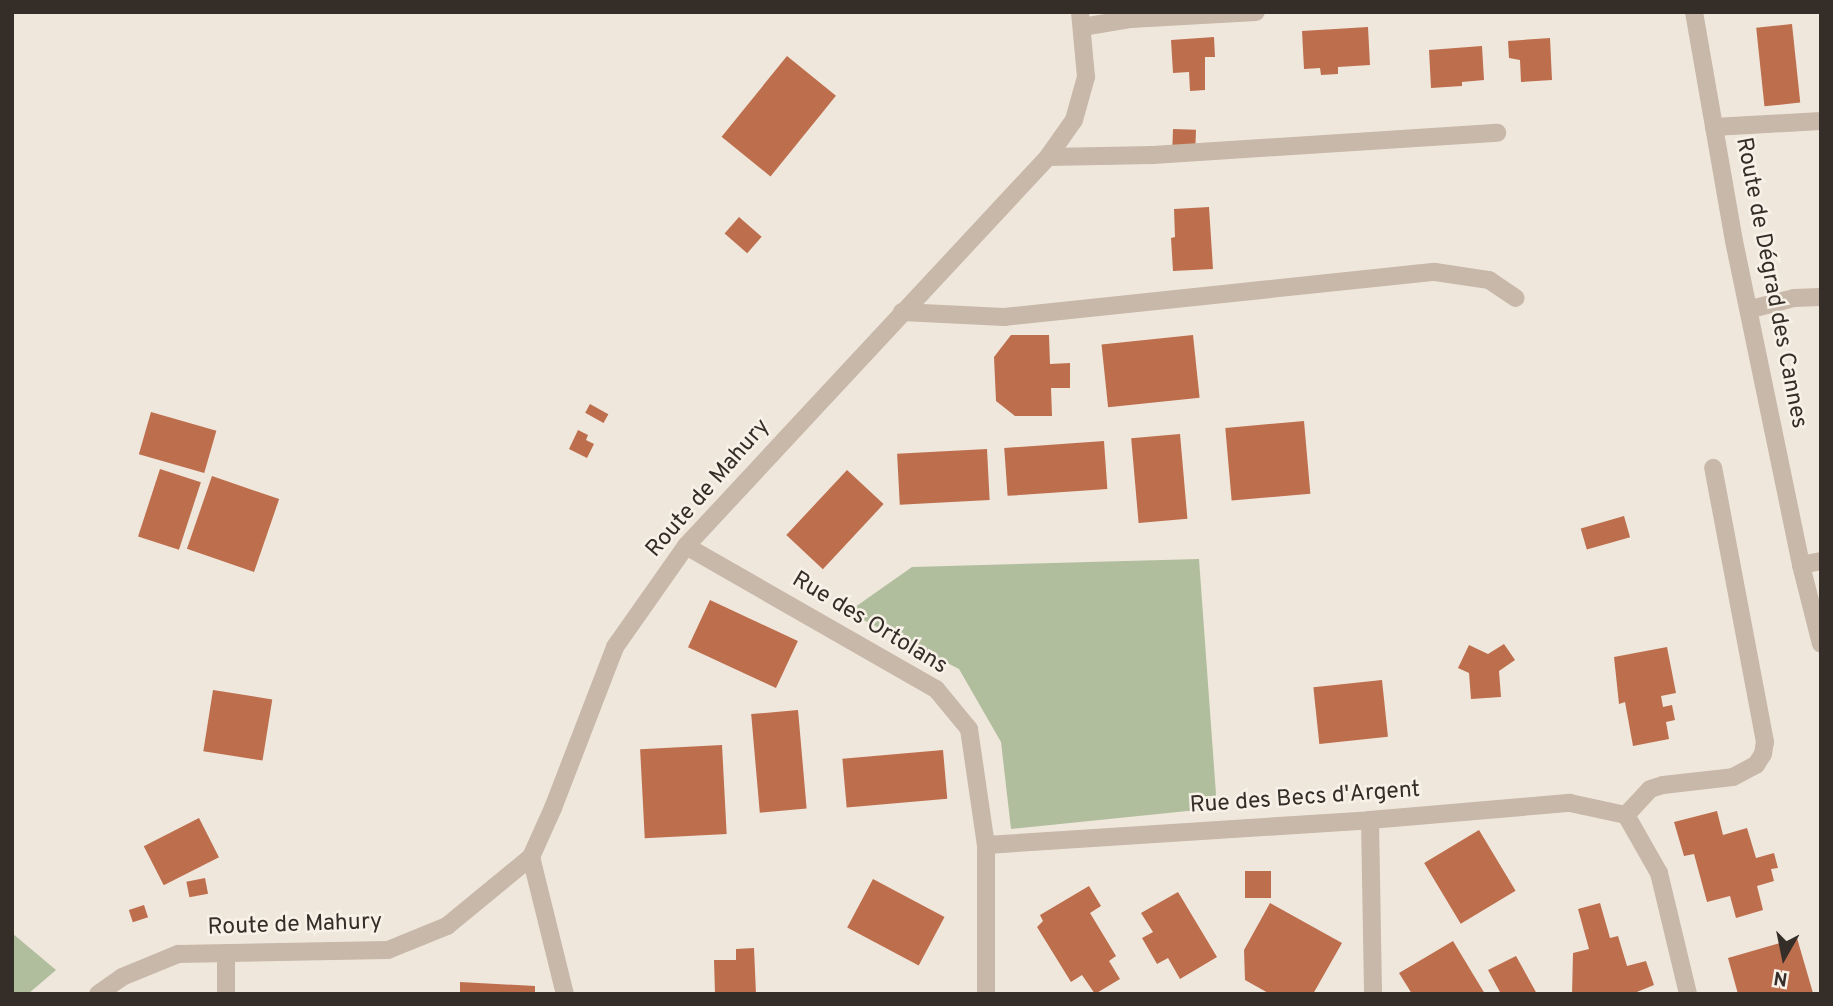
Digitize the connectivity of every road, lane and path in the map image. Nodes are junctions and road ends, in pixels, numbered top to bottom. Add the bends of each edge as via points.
1 (1256, 12) edge
2 (1694, 12) edge
3 (1081, 20) edge
4 (1821, 121) edge
5 (1714, 127) junction
6 (1497, 132) dead end
7 (1048, 157) junction
8 (1821, 297) edge
9 (1516, 298) dead end
10 (1751, 310) junction
11 (902, 312) junction
12 (1713, 468) dead end
13 (686, 546) junction
14 (1821, 561) edge
15 (1801, 565) junction
16 (1821, 644) edge
17 (1626, 815) junction
18 (1370, 820) junction
19 (986, 845) junction
20 (531, 857) junction
21 (226, 953) junction
22 (98, 994) edge
23 (226, 994) edge
24 (565, 994) edge
25 (986, 994) edge
26 (1373, 994) edge
27 (1688, 994) edge

1 - 3 street
2 - 5 street, Route de Dégrad des Cannes
3 - 7 street, Route de Mahury via 1086,77 1074,120
4 - 5 street
5 - 10 street, Route de Dégrad des Cannes
6 - 7 street via 1153,155
7 - 11 street, Route de Mahury
8 - 10 street
9 - 11 street via 1489,279 1435,272 1004,317
10 - 15 street, Route de Dégrad des Cannes
11 - 13 street, Route de Mahury
12 - 17 street via 1765,741 1763,754 1756,765 1733,777 1650,789
13 - 19 street, Rue des Ortolans via 936,689 968,729
13 - 20 street, Route de Mahury via 615,647
14 - 15 street
15 - 16 street, Route de Dégrad des Cannes
17 - 18 street, Rue des Becs d'Argent via 1570,803
17 - 27 street via 1659,873
18 - 19 street, Rue des Becs d'Argent
18 - 26 street
19 - 25 street, Rue des Ortolans
20 - 21 street, Route de Mahury via 447,926 388,950
20 - 24 street
21 - 22 street, Route de Mahury via 178,954 122,977
21 - 23 street

